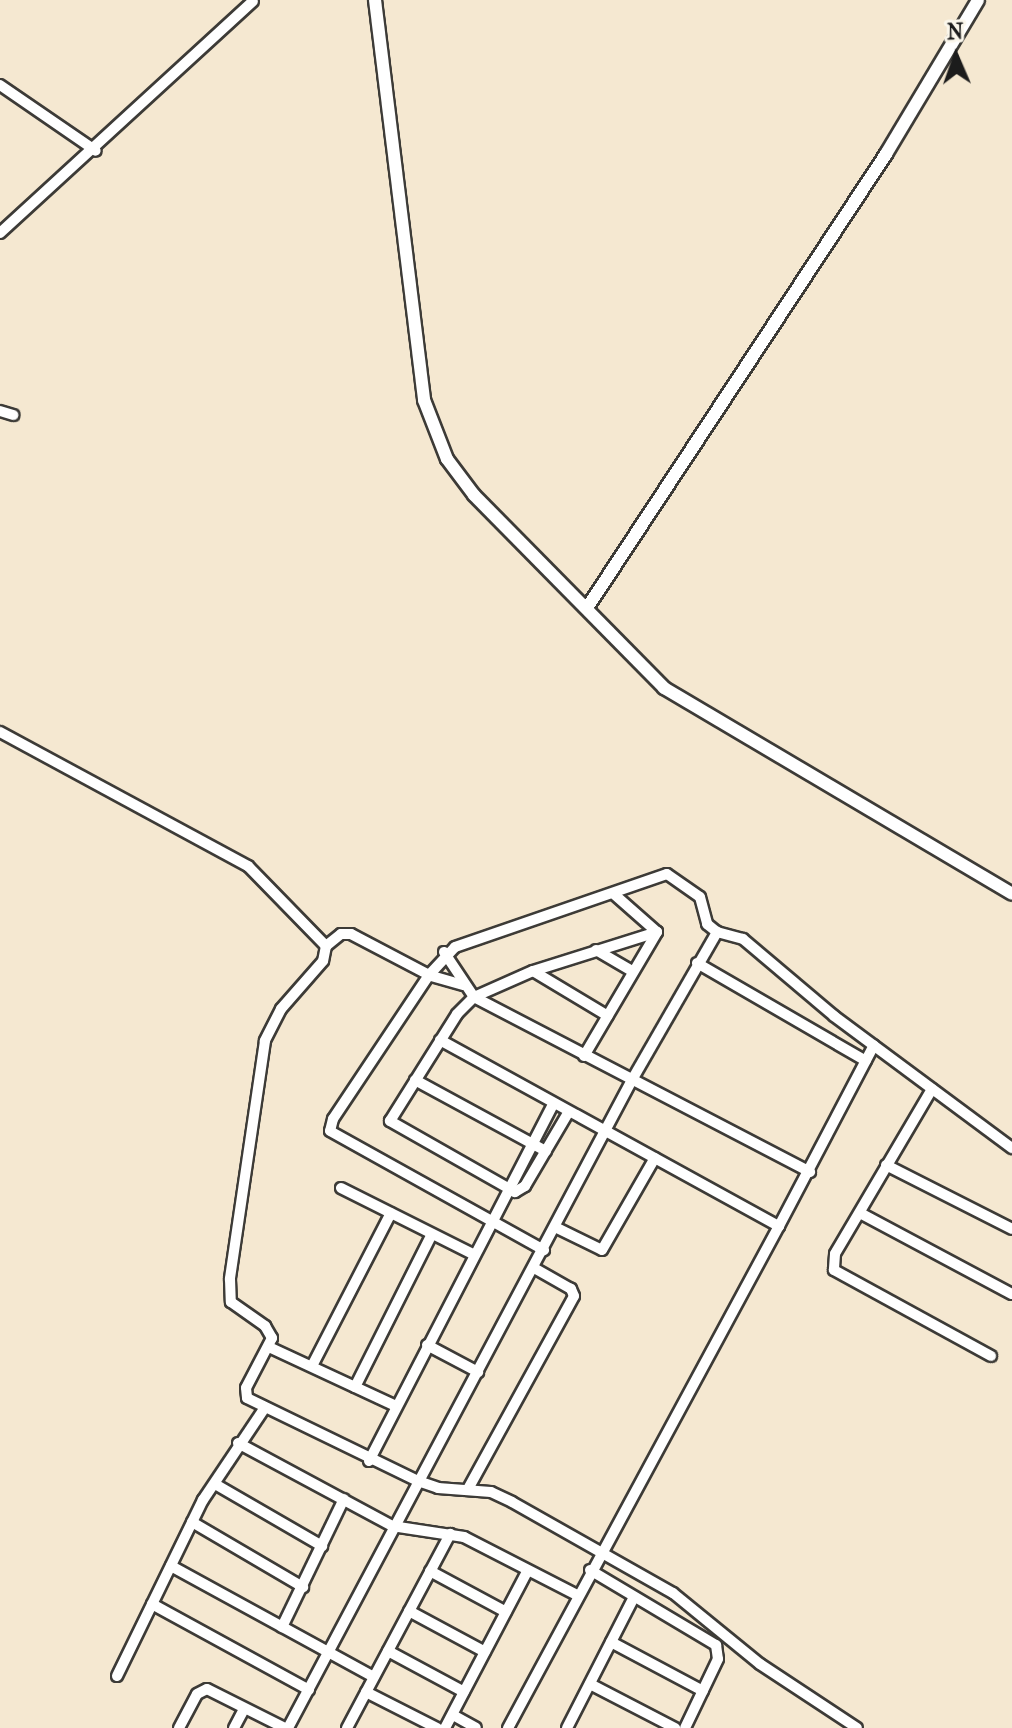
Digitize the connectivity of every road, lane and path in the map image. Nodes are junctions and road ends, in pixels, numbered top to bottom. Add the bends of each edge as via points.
1 (375, 0) edge
2 (978, 0) edge
3 (253, 1) edge
4 (0, 85) edge
5 (96, 151) junction
6 (2, 228) edge
7 (0, 411) edge
8 (13, 415) dead end
9 (587, 608) junction
10 (0, 732) edge
11 (1012, 894) edge
12 (615, 895) junction
13 (657, 932) junction
14 (717, 932) junction
15 (326, 946) junction
16 (596, 950) junction
17 (444, 952) junction
18 (697, 963) junction
19 (533, 971) junction
20 (632, 971) junction
21 (429, 975) junction
22 (463, 985) junction
23 (474, 997) junction
24 (608, 1016) junction
25 (440, 1040) junction
26 (874, 1045) junction
27 (584, 1056) junction
28 (866, 1061) junction
29 (415, 1080) junction
30 (632, 1080) junction
31 (932, 1089) junction
32 (553, 1105) junction
33 (568, 1113) junction
34 (605, 1131) junction
35 (531, 1143) junction
36 (1012, 1148) edge
37 (546, 1151) junction
38 (655, 1158) junction
39 (886, 1165) junction
40 (810, 1172) junction
41 (341, 1188) dead end
42 (508, 1188) junction
43 (391, 1213) junction
44 (860, 1213) junction
45 (490, 1223) junction
46 (779, 1226) junction
47 (555, 1227) junction
48 (1012, 1229) edge
49 (432, 1234) junction
50 (544, 1250) junction
51 (473, 1254) junction
52 (534, 1268) junction
53 (1012, 1294) edge
54 (427, 1345) junction
55 (271, 1348) junction
56 (991, 1356) dead end
57 (312, 1366) junction
58 (478, 1372) junction
59 (355, 1387) junction
60 (255, 1404) junction
61 (396, 1406) junction
62 (238, 1443) junction
63 (369, 1461) junction
64 (418, 1481) junction
65 (215, 1484) junction
66 (468, 1489) junction
67 (344, 1499) junction
68 (192, 1522) junction
69 (392, 1526) junction
70 (450, 1534) junction
71 (322, 1546) junction
72 (600, 1553) junction
73 (171, 1566) junction
74 (590, 1570) junction
75 (430, 1571) junction
76 (527, 1572) junction
77 (303, 1587) junction
78 (577, 1595) junction
79 (634, 1597) junction
80 (152, 1604) junction
81 (409, 1611) junction
82 (506, 1612) junction
83 (282, 1627) junction
84 (611, 1642) junction
85 (388, 1651) junction
86 (327, 1652) junction
87 (485, 1652) junction
88 (117, 1676) dead end
89 (374, 1677) junction
90 (590, 1684) junction
91 (309, 1690) junction
92 (703, 1691) junction
93 (366, 1692) junction
94 (464, 1692) junction
95 (244, 1709) junction
96 (453, 1715) junction
97 (571, 1727) edge
98 (179, 1728) edge
99 (234, 1728) edge
100 (287, 1728) edge
101 (347, 1728) edge
102 (437, 1728) edge
103 (445, 1728) edge
104 (476, 1728) edge
105 (508, 1728) edge
106 (675, 1728) edge
107 (685, 1728) edge
108 (857, 1728) edge

1 - 9 street via 424,400 447,459 474,495
2 - 9 street via 886,154
3 - 5 street
4 - 5 street
5 - 6 street
7 - 8 street
9 - 11 street via 664,688
10 - 15 street via 248,866
12 - 13 street
12 - 14 street via 667,874 700,897 707,924
12 - 17 street
13 - 16 street
13 - 20 street
14 - 18 street
14 - 26 street via 743,939
15 - 21 street via 341,934 351,934
15 - 55 street via 323,961 269,1030 242,1173 230,1298 270,1332
16 - 19 street
16 - 20 street
17 - 21 street
17 - 22 street
18 - 28 street
18 - 30 street
19 - 23 street
19 - 24 street
20 - 24 street
21 - 22 street
21 - 45 street via 330,1131
22 - 23 street
23 - 25 street
23 - 27 street
24 - 27 street
25 - 29 street
25 - 32 street
26 - 28 street
26 - 31 street
27 - 30 street
28 - 40 street
29 - 35 street
29 - 42 street via 391,1122
30 - 34 street
30 - 40 street
31 - 36 street
31 - 39 street
32 - 33 street
32 - 35 street
33 - 34 street
33 - 37 street
34 - 38 street
34 - 47 street
35 - 37 street
35 - 42 street
37 - 42 street via 522,1190
38 - 46 street
38 - 47 street via 602,1250
39 - 44 street
39 - 48 street
40 - 46 street
41 - 43 street
42 - 45 street
43 - 49 street
43 - 57 street
44 - 53 street
44 - 56 street via 835,1254 834,1270
45 - 50 street
45 - 51 street
46 - 72 street
47 - 50 street
49 - 51 street
49 - 59 street
50 - 52 street
51 - 54 street
52 - 58 street
52 - 66 street via 574,1296
54 - 58 street
54 - 61 street
55 - 57 street
55 - 60 street via 246,1388
57 - 59 street
58 - 64 street
59 - 61 street
60 - 62 street
60 - 63 street
61 - 63 street
62 - 65 street
62 - 67 street
63 - 64 street
64 - 66 street
64 - 69 street
65 - 68 street
65 - 71 street
66 - 72 street via 495,1494
67 - 69 street
67 - 71 street
68 - 73 street
68 - 77 street
69 - 70 street
69 - 86 street
70 - 75 street
70 - 76 street
71 - 77 street
72 - 74 street
72 - 108 street via 673,1593 760,1664
73 - 80 street
73 - 83 street
74 - 78 street
74 - 79 street
75 - 81 street
75 - 82 street
76 - 78 street
76 - 82 street
77 - 83 street
78 - 105 street
79 - 84 street
79 - 92 street via 716,1645 718,1659
80 - 88 street
80 - 91 street
81 - 85 street
81 - 87 street
82 - 87 street
83 - 86 street
84 - 90 street
84 - 92 street
85 - 89 street
85 - 94 street
86 - 89 street
86 - 91 street
87 - 94 street
89 - 93 street
90 - 97 street
90 - 106 street
91 - 100 street
92 - 107 street
93 - 101 street
93 - 102 street
94 - 96 street
95 - 98 street via 202,1690
95 - 99 street
95 - 100 street
96 - 103 street
96 - 104 street

